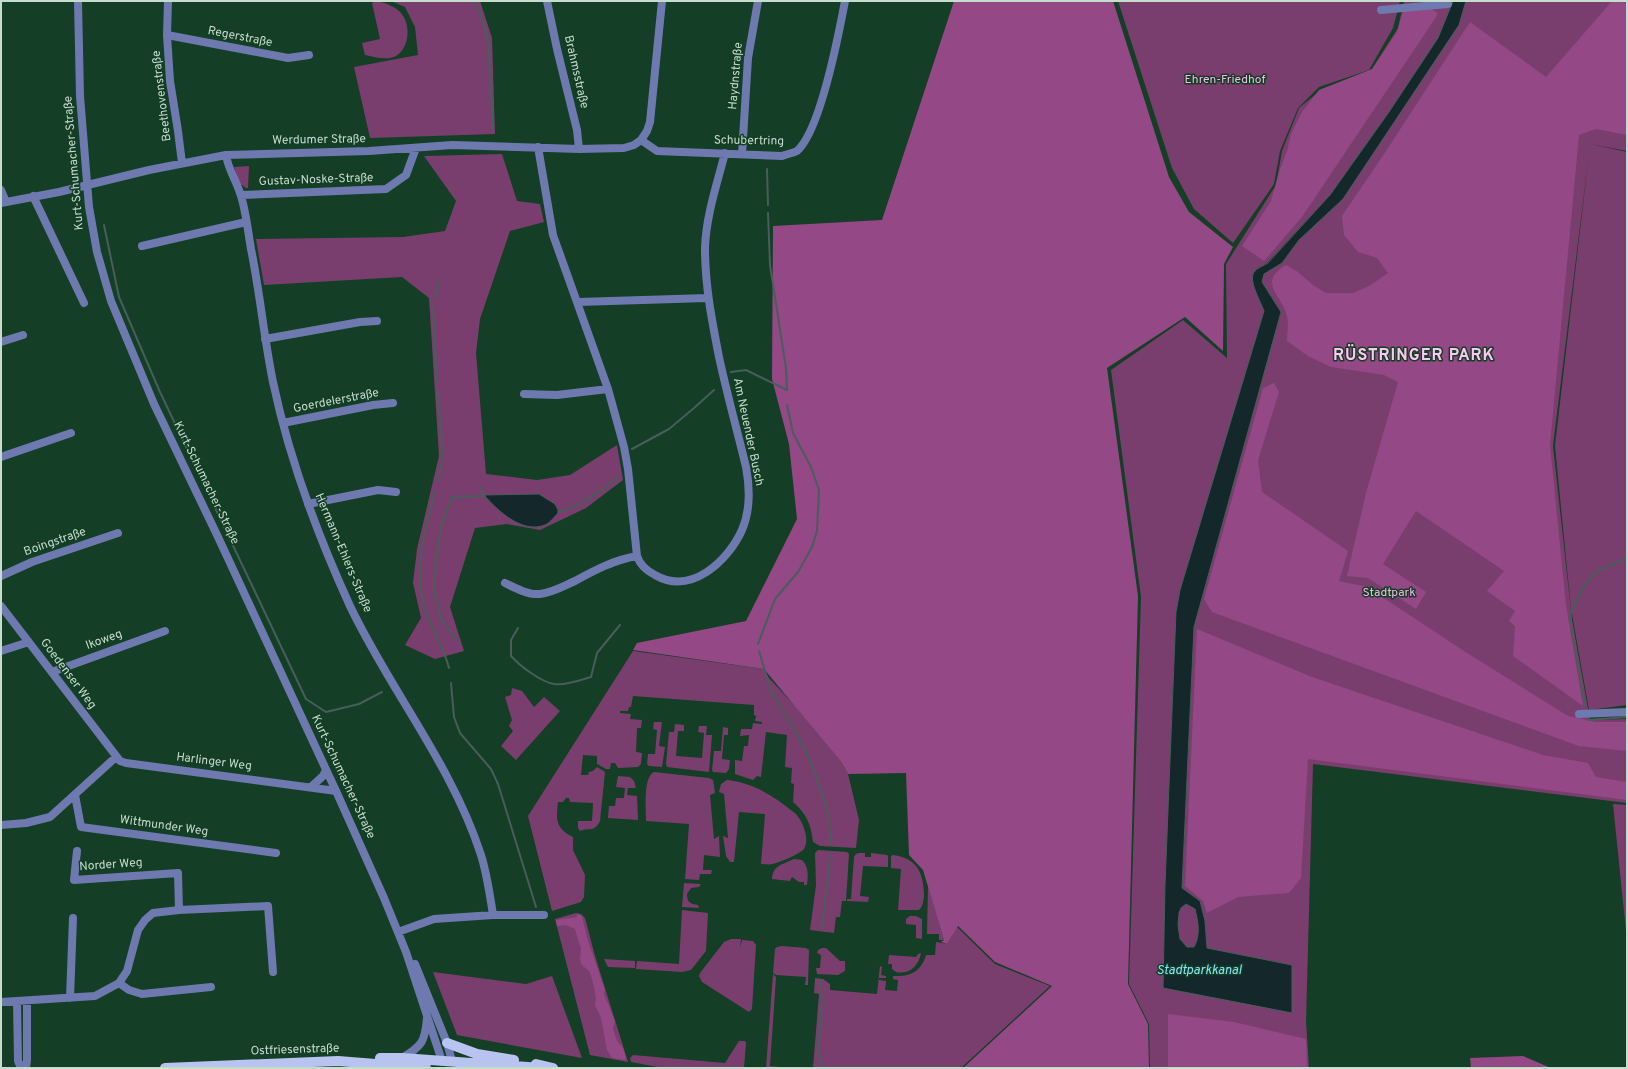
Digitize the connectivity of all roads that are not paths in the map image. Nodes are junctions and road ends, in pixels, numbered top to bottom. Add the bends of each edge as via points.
1 (78, 1) edge
2 (168, 1) edge
3 (547, 1) edge
4 (662, 1) edge
5 (758, 1) edge
6 (845, 1) edge
7 (1446, 3) edge
8 (1381, 10) dead end
9 (167, 35) junction
10 (309, 55) dead end
11 (640, 140) junction
12 (538, 147) junction
13 (416, 148) junction
14 (579, 149) junction
15 (724, 153) junction
16 (742, 154) junction
17 (226, 155) junction
18 (182, 163) junction
19 (87, 185) junction
20 (1, 190) edge
21 (241, 195) junction
22 (33, 196) junction
23 (3, 202) edge
24 (246, 222) junction
25 (142, 246) dead end
26 (708, 298) junction
27 (578, 302) junction
28 (84, 303) dead end
29 (377, 321) dead end
30 (23, 335) dead end
31 (265, 339) junction
32 (1, 342) edge
33 (608, 389) junction
34 (524, 394) dead end
35 (393, 403) dead end
36 (284, 423) junction
37 (71, 433) dead end
38 (1, 457) edge
39 (396, 492) dead end
40 (308, 504) junction
41 (118, 533) dead end
42 (637, 556) junction
43 (1, 576) edge
44 (505, 583) dead end
45 (1, 606) edge
46 (165, 631) dead end
47 (29, 642) junction
48 (1, 651) edge
49 (52, 672) junction
50 (1627, 712) edge
51 (1579, 714) dead end
52 (116, 757) junction
53 (326, 770) junction
54 (311, 787) junction
55 (336, 791) junction
56 (75, 795) junction
57 (1, 826) edge
58 (77, 851) dead end
59 (276, 853) dead end
60 (178, 910) junction
61 (492, 915) junction
62 (544, 915) dead end
63 (73, 918) dead end
64 (398, 932) junction
65 (406, 952) junction
66 (273, 972) dead end
67 (119, 982) junction
68 (211, 987) dead end
69 (70, 998) junction
70 (27, 1000) junction
71 (17, 1001) junction
72 (1, 1002) edge
73 (427, 1013) junction
74 (447, 1043) junction
75 (402, 1058) junction
76 (338, 1061) junction
77 (443, 1064) edge
78 (453, 1065) edge
79 (22, 1068) edge
80 (26, 1068) edge
81 (165, 1068) edge
82 (426, 1068) edge
83 (541, 1068) edge
84 (553, 1068) edge

1 - 19 street, Kurt-Schumacher-Straße via 80,96
2 - 9 street, Beethovenstraße
3 - 14 street, Brahmsstraße via 577,130
4 - 11 street via 650,122
5 - 16 street, Haydnstraße via 748,58
6 - 16 street, Schubertring via 820,104 807,138 796,151 782,156
7 - 8 street
9 - 10 street, Regerstraße via 288,58
9 - 18 street, Beethovenstraße via 170,81
11 - 14 street, Werdumer Straße via 624,148
11 - 15 street, Schubertring via 657,151
12 - 13 street, Werdumer Straße via 452,145
12 - 14 street, Werdumer Straße
12 - 27 street via 553,235
13 - 17 street, Werdumer Straße
13 - 21 street, Gustav-Noske-Straße via 406,175 386,188
15 - 16 street, Schubertring
15 - 26 street, Am Neuender Busch via 707,232
17 - 18 street, Werdumer Straße
17 - 21 street, Hermann-Ehlers-Straße via 227,164
18 - 19 street, Werdumer Straße
19 - 22 street, Werdumer Straße
19 - 53 street, Kurt-Schumacher-Straße via 96,245 111,301 154,404
20 - 23 street
21 - 24 street, Hermann-Ehlers-Straße
22 - 23 street, Werdumer Straße
22 - 28 street
24 - 25 street
24 - 31 street, Hermann-Ehlers-Straße
26 - 27 street
26 - 42 street, Am Neuender Busch via 749,486 747,516 743,529 728,553 699,577 677,582 667,581 649,572
27 - 33 street
29 - 31 street
30 - 32 street
31 - 36 street, Hermann-Ehlers-Straße
33 - 34 street via 557,396
33 - 42 street via 628,468
35 - 36 street, Goerdelerstraße
36 - 40 street, Hermann-Ehlers-Straße
37 - 38 street
39 - 40 street via 378,490
40 - 61 street, Hermann-Ehlers-Straße via 360,626 436,757 468,820 481,856
41 - 43 street, Boingstraße via 32,562
42 - 44 street via 610,563 545,593 531,593
45 - 47 street, Goedenser Weg
46 - 49 street, Ikoweg
47 - 48 street
47 - 49 street, Goedenser Weg
49 - 52 street, Goedenser Weg
50 - 51 street
52 - 54 street, Harlinger Weg via 126,763
52 - 56 street
53 - 54 street
53 - 55 street, Kurt-Schumacher-Straße
54 - 55 street, Harlinger Weg
55 - 64 street, Kurt-Schumacher-Straße
56 - 57 street via 50,817
56 - 59 street, Wittmunder Weg via 81,827
58 - 60 street, Norder Weg via 74,880 178,872
60 - 66 street via 268,906
60 - 67 street via 153,913 145,920 138,930 128,971
61 - 62 street
61 - 64 street via 434,919
63 - 69 street
64 - 65 street, Kurt-Schumacher-Straße
65 - 73 street, Kurt-Schumacher-Straße
65 - 74 street, Kurt-Schumacher-Straße via 416,965
67 - 68 street via 129,990 142,994
67 - 69 street via 95,996
69 - 70 street
70 - 71 street
70 - 80 street
71 - 72 street
71 - 79 street via 18,1061
73 - 75 street via 423,1042
73 - 77 street, Kurt-Schumacher-Straße
74 - 78 street, Kurt-Schumacher-Straße
74 - 84 main road via 477,1054
75 - 76 main road
75 - 77 main road
76 - 81 main road, Ostfriesenstraße
76 - 82 main road, Ostfriesenstraße
77 - 78 main road
78 - 83 main road

